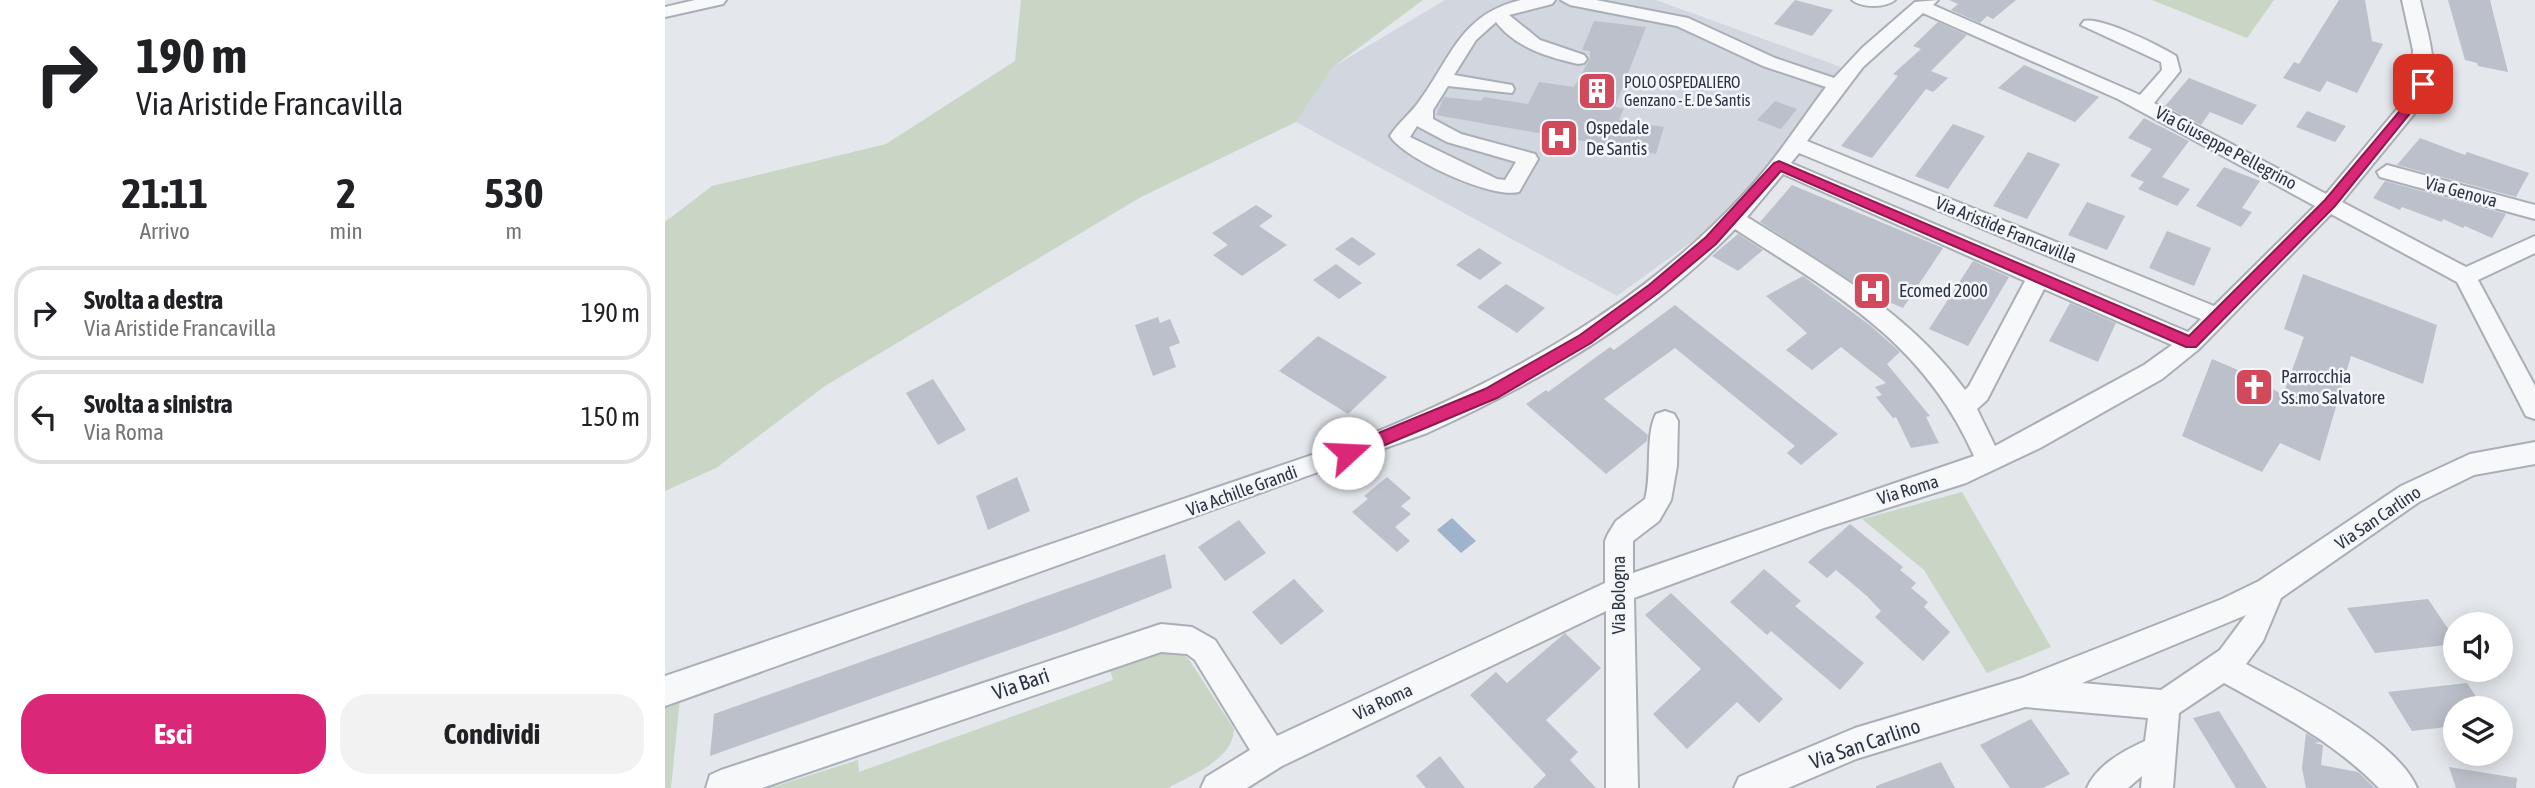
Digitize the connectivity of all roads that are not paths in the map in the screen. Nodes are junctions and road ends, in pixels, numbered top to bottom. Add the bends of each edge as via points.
1 (717, 0) edge
2 (1546, 0) edge
3 (1570, 0) edge
4 (1861, 0) edge
5 (1886, 0) edge
6 (2411, 0) edge
7 (1925, 3) edge
8 (665, 12) edge
9 (1499, 14) junction
10 (2090, 24) dead end
11 (1578, 59) dead end
12 (1442, 79) junction
13 (1838, 85) junction
14 (1504, 89) dead end
15 (2142, 104) junction
16 (1423, 110) junction
17 (1795, 144) junction
18 (1779, 166) junction
19 (2387, 172) dead end
20 (2330, 203) junction
21 (2535, 212) edge
22 (1733, 218) junction
23 (2535, 244) edge
24 (2039, 276) junction
25 (2465, 277) junction
26 (2217, 316) junction
27 (2191, 343) junction
28 (1963, 406) junction
29 (2535, 409) edge
30 (1665, 421) dead end
31 (2535, 453) edge
32 (1989, 461) junction
33 (2269, 590) junction
34 (1618, 591) junction
35 (2222, 667) junction
36 (665, 691) edge
37 (2022, 693) junction
38 (2164, 705) junction
39 (1271, 755) junction
40 (2160, 777) edge
41 (721, 786) dead end
42 (1217, 788) edge
43 (1622, 788) edge
44 (1750, 788) edge
45 (2103, 788) edge
46 (2401, 788) edge

1 - 8 street
2 - 9 street
3 - 13 street via 1682,22 1769,62
4 - 5 street
6 - 20 street, Via Roma via 2424,65 2423,84
7 - 13 street, Via Achille Grandi
7 - 15 street, Via Giuseppe Pellegrino
9 - 11 street via 1536,45
9 - 12 street via 1474,29
10 - 15 street via 2170,60 2172,69
12 - 14 street
12 - 16 street
13 - 17 street, Via Achille Grandi
15 - 20 street, Via Giuseppe Pellegrino
16 - 16 street via 1424,122 1438,132 1528,159 1512,187 1505,190 1403,141 1402,130
17 - 18 street, Via Achille Grandi
17 - 26 street, Via Aristide Francavilla
18 - 22 street, Via Achille Grandi
18 - 24 street, Via Aristide Francavilla
19 - 21 street, Via Genova
20 - 25 street, Via Giuseppe Pellegrino
20 - 26 street, Via Roma
22 - 28 street via 1883,319 1933,365
22 - 36 street, Via Achille Grandi via 1654,288 1585,339 1510,384 1417,426 1019,570
23 - 25 street
24 - 27 street, Via Aristide Francavilla
24 - 28 street via 1978,393
25 - 29 street
26 - 27 street, Via Roma
27 - 32 street, Via Roma via 2153,372
28 - 32 street
30 - 34 street, Via Bologna via 1657,502 1620,536
31 - 33 street, Via San Carlino via 2470,465 2410,494
32 - 34 street, Via Roma
33 - 35 street via 2255,633
33 - 37 street, Via San Carlino
34 - 39 street, Via Roma
34 - 43 street, Via Bologna
35 - 38 street
35 - 46 street via 2330,727
37 - 38 street, Via San Carlino
37 - 44 street, Via San Carlino via 1855,744
38 - 40 street
39 - 41 street, Via Bari via 1205,650 1183,639 1161,638
39 - 42 street, Via Roma
40 - 45 street via 2136,761

